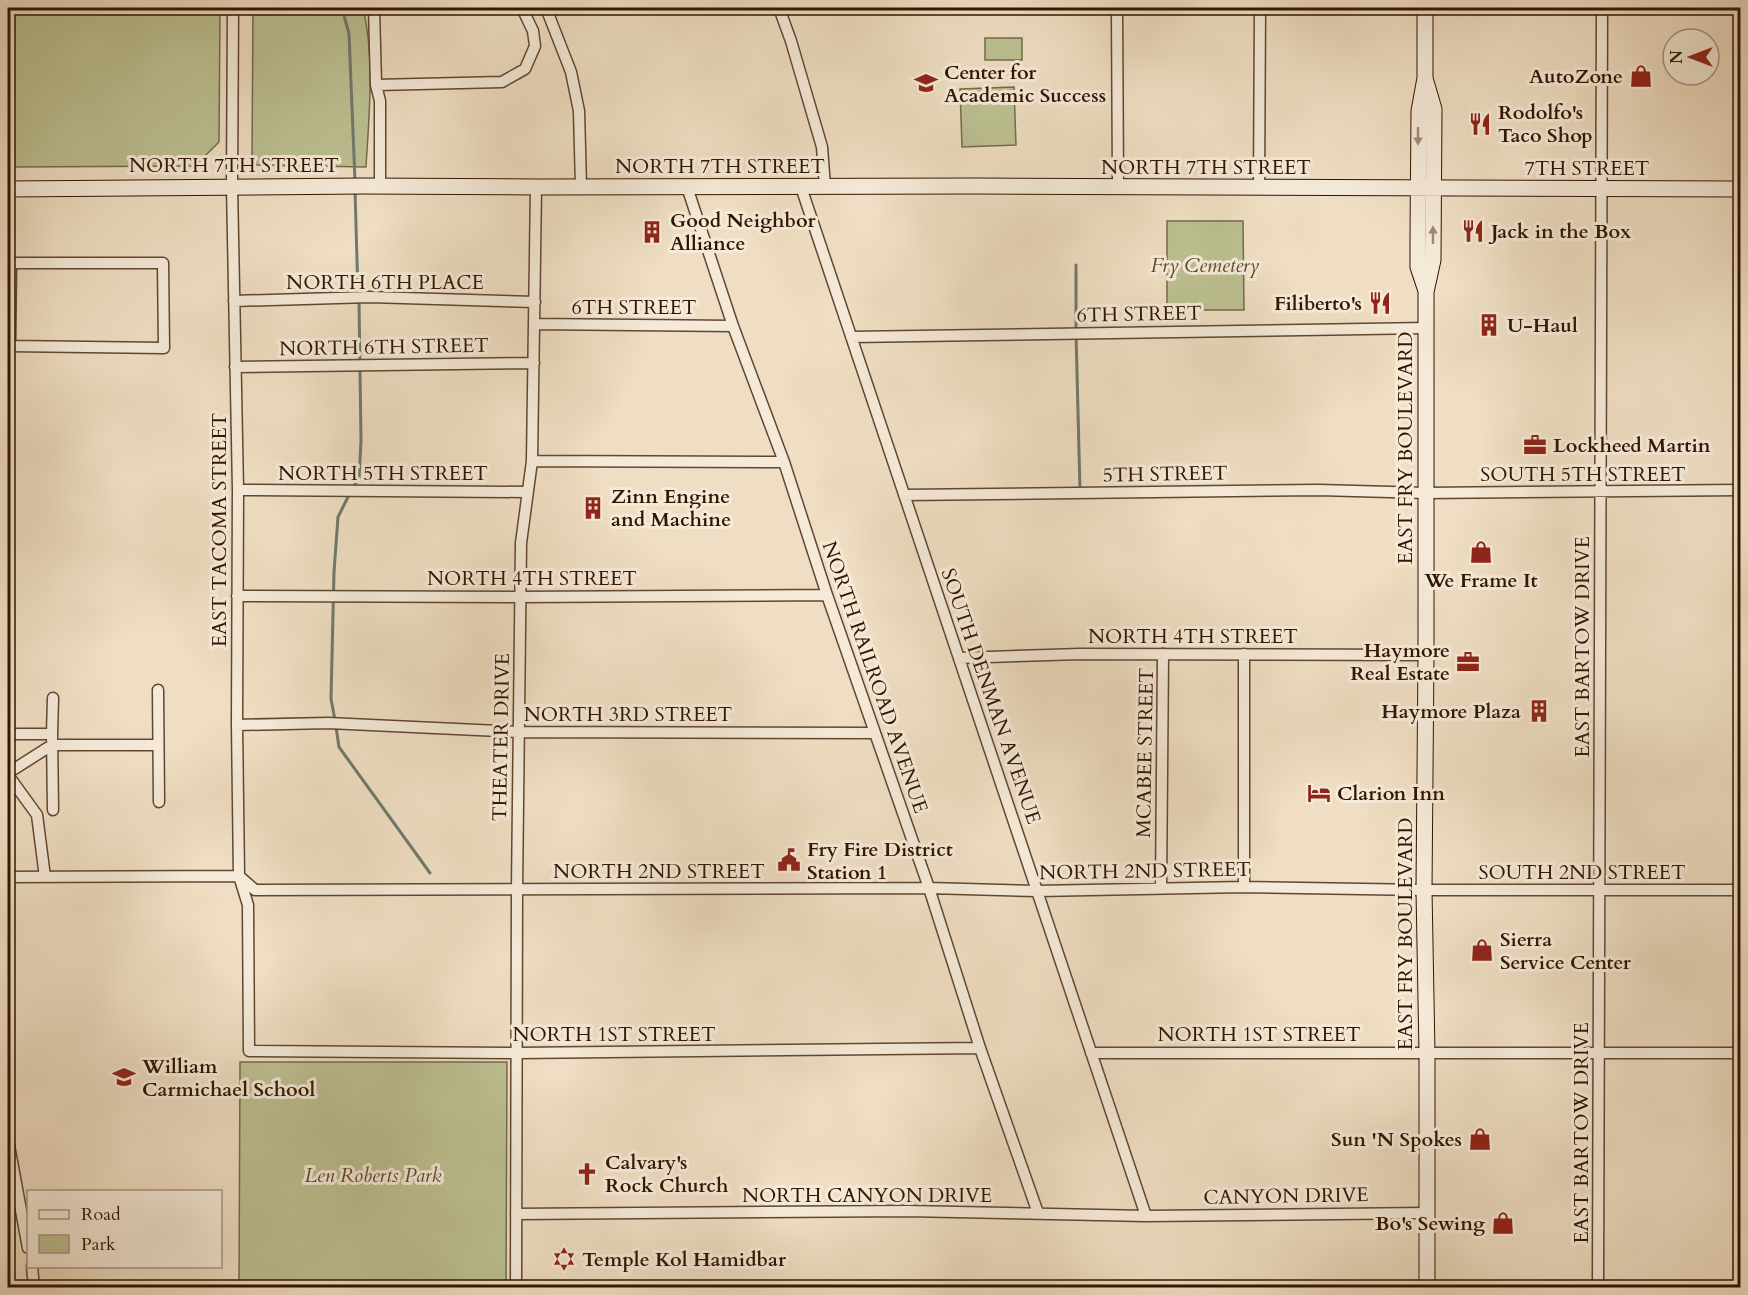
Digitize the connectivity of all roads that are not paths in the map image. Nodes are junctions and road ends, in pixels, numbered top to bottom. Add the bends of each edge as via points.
1 (233, 8) edge
2 (374, 8) edge
3 (546, 8) edge
4 (779, 8) edge
5 (1117, 8) edge
6 (1260, 8) edge
7 (1425, 8) edge
8 (1602, 8) edge
9 (523, 11) edge
10 (376, 85) junction
11 (232, 186) junction
12 (380, 186) junction
13 (536, 187) junction
14 (581, 187) junction
15 (689, 187) junction
16 (801, 187) junction
17 (825, 187) junction
18 (1118, 187) junction
19 (1259, 188) junction
20 (8, 189) edge
21 (1426, 189) junction
22 (1601, 189) junction
23 (1740, 189) edge
24 (234, 301) junction
25 (535, 302) junction
26 (534, 324) junction
27 (733, 326) junction
28 (1427, 328) junction
29 (851, 337) junction
30 (9, 346) edge
31 (534, 363) junction
32 (235, 367) junction
33 (532, 460) junction
34 (784, 462) junction
35 (237, 490) junction
36 (1740, 490) edge
37 (527, 492) junction
38 (1601, 492) junction
39 (1426, 493) junction
40 (904, 495) junction
41 (827, 595) junction
42 (237, 596) junction
43 (520, 597) junction
44 (1163, 654) junction
45 (1244, 654) junction
46 (1426, 655) junction
47 (959, 658) junction
48 (158, 690) dead end
49 (53, 699) dead end
50 (237, 725) junction
51 (519, 732) junction
52 (8, 734) edge
53 (875, 734) junction
54 (52, 740) junction
55 (158, 745) junction
56 (8, 774) edge
57 (159, 802) dead end
58 (53, 810) dead end
59 (239, 876) junction
60 (8, 877) edge
61 (45, 877) junction
62 (1244, 887) junction
63 (929, 888) junction
64 (1161, 888) junction
65 (1600, 889) junction
66 (517, 890) junction
67 (1424, 890) junction
68 (1740, 890) edge
69 (1037, 891) junction
70 (980, 1048) junction
71 (249, 1052) joint
72 (518, 1053) junction
73 (1091, 1053) junction
74 (1427, 1053) junction
75 (1740, 1053) edge
76 (1599, 1054) junction
77 (8, 1140) edge
78 (1038, 1213) junction
79 (1427, 1213) junction
80 (516, 1214) junction
81 (1146, 1216) junction
82 (27, 1243) edge
83 (32, 1268) edge
84 (34, 1287) edge
85 (516, 1287) edge
86 (1427, 1287) edge
87 (1598, 1287) edge

1 - 11 street, EAST TACOMA STREET
2 - 10 street
3 - 9 street
3 - 14 street via 570,72 579,111
4 - 17 street via 822,147
5 - 18 street
6 - 19 street
7 - 21 main road, EAST FRY BOULEVARD via 1425,78 1434,109
8 - 22 street, EAST BARTOW DRIVE
9 - 10 street via 535,46 525,69 502,82
10 - 12 street via 380,101
11 - 12 main road, NORTH 7TH STREET
11 - 20 main road, NORTH 7TH STREET
11 - 24 street, EAST TACOMA STREET
12 - 13 main road, NORTH 7TH STREET
13 - 14 main road, NORTH 7TH STREET
13 - 25 street, THEATER DRIVE
14 - 15 main road, NORTH 7TH STREET
15 - 16 main road, NORTH 7TH STREET
15 - 27 street, NORTH RAILROAD AVENUE
16 - 17 main road, NORTH 7TH STREET
16 - 29 street, SOUTH DENMAN AVENUE
17 - 18 main road, NORTH 7TH STREET
18 - 19 main road, NORTH 7TH STREET
19 - 21 main road, NORTH 7TH STREET
21 - 22 main road, 7TH STREET
21 - 28 main road, EAST FRY BOULEVARD via 1433,260 1426,292
22 - 23 main road, 7TH STREET
22 - 38 street, EAST BARTOW DRIVE
24 - 25 street, NORTH 6TH PLACE via 370,297
24 - 32 street, EAST TACOMA STREET
25 - 26 street, THEATER DRIVE
26 - 27 street, 6TH STREET
26 - 31 street, THEATER DRIVE
27 - 34 street, NORTH RAILROAD AVENUE
28 - 29 street, 6TH STREET
28 - 39 main road, EAST FRY BOULEVARD
29 - 40 street, SOUTH DENMAN AVENUE
30 - 30 street via 164,348 162,263 11,263
31 - 32 street, NORTH 6TH STREET
31 - 33 street, THEATER DRIVE
32 - 35 street, EAST TACOMA STREET
33 - 34 street
33 - 37 street, THEATER DRIVE
34 - 41 street, NORTH RAILROAD AVENUE
35 - 37 street, NORTH 5TH STREET
35 - 42 street, EAST TACOMA STREET
36 - 38 street, SOUTH 5TH STREET
37 - 43 street, THEATER DRIVE
38 - 39 street, SOUTH 5TH STREET
38 - 65 street, EAST BARTOW DRIVE
39 - 40 street, 5TH STREET via 1319,490
39 - 46 main road, EAST FRY BOULEVARD
40 - 47 street, SOUTH DENMAN AVENUE
41 - 43 street, NORTH 4TH STREET
41 - 53 street, NORTH RAILROAD AVENUE
42 - 43 street, NORTH 4TH STREET
42 - 50 street, EAST TACOMA STREET
43 - 51 street, THEATER DRIVE
44 - 45 street, NORTH 4TH STREET
44 - 47 street, NORTH 4TH STREET
44 - 64 street, MCABEE STREET
45 - 46 street, NORTH 4TH STREET
45 - 62 street
46 - 67 main road, EAST FRY BOULEVARD
47 - 69 street, SOUTH DENMAN AVENUE
48 - 55 street
49 - 54 street
50 - 51 street, NORTH 3RD STREET via 328,723
50 - 59 street, EAST TACOMA STREET
51 - 53 street, NORTH 3RD STREET
51 - 66 street, THEATER DRIVE
52 - 54 street
53 - 63 street, NORTH RAILROAD AVENUE
54 - 55 street
54 - 56 street
54 - 58 street
55 - 57 street
56 - 61 street via 37,815
59 - 61 street, NORTH 2ND STREET
59 - 66 street, NORTH 2ND STREET via 255,890
59 - 71 street, EAST TACOMA STREET via 248,905
60 - 61 street, NORTH 2ND STREET
62 - 64 street, NORTH 2ND STREET
62 - 67 street, NORTH 2ND STREET
63 - 66 street, NORTH 2ND STREET
63 - 69 street, NORTH 2ND STREET
63 - 70 street, NORTH RAILROAD AVENUE
64 - 69 street, NORTH 2ND STREET
65 - 67 street, SOUTH 2ND STREET
65 - 68 street, SOUTH 2ND STREET
65 - 76 street, EAST BARTOW DRIVE
66 - 72 street, THEATER DRIVE
67 - 74 main road, EAST FRY BOULEVARD
69 - 73 street, SOUTH DENMAN AVENUE
70 - 72 street, NORTH 1ST STREET
70 - 78 street, NORTH RAILROAD AVENUE
71 - 72 street, NORTH 1ST STREET
72 - 80 street, THEATER DRIVE
73 - 74 street, NORTH 1ST STREET
73 - 81 street, SOUTH DENMAN AVENUE
74 - 76 street, NORTH 1ST STREET
74 - 79 main road, EAST FRY BOULEVARD
75 - 76 street, NORTH 1ST STREET
76 - 87 street, EAST BARTOW DRIVE
77 - 82 street
78 - 80 street, NORTH CANYON DRIVE
78 - 81 street, NORTH CANYON DRIVE
79 - 81 street, CANYON DRIVE
79 - 86 main road, EAST FRY BOULEVARD
80 - 85 street, THEATER DRIVE
83 - 84 street

